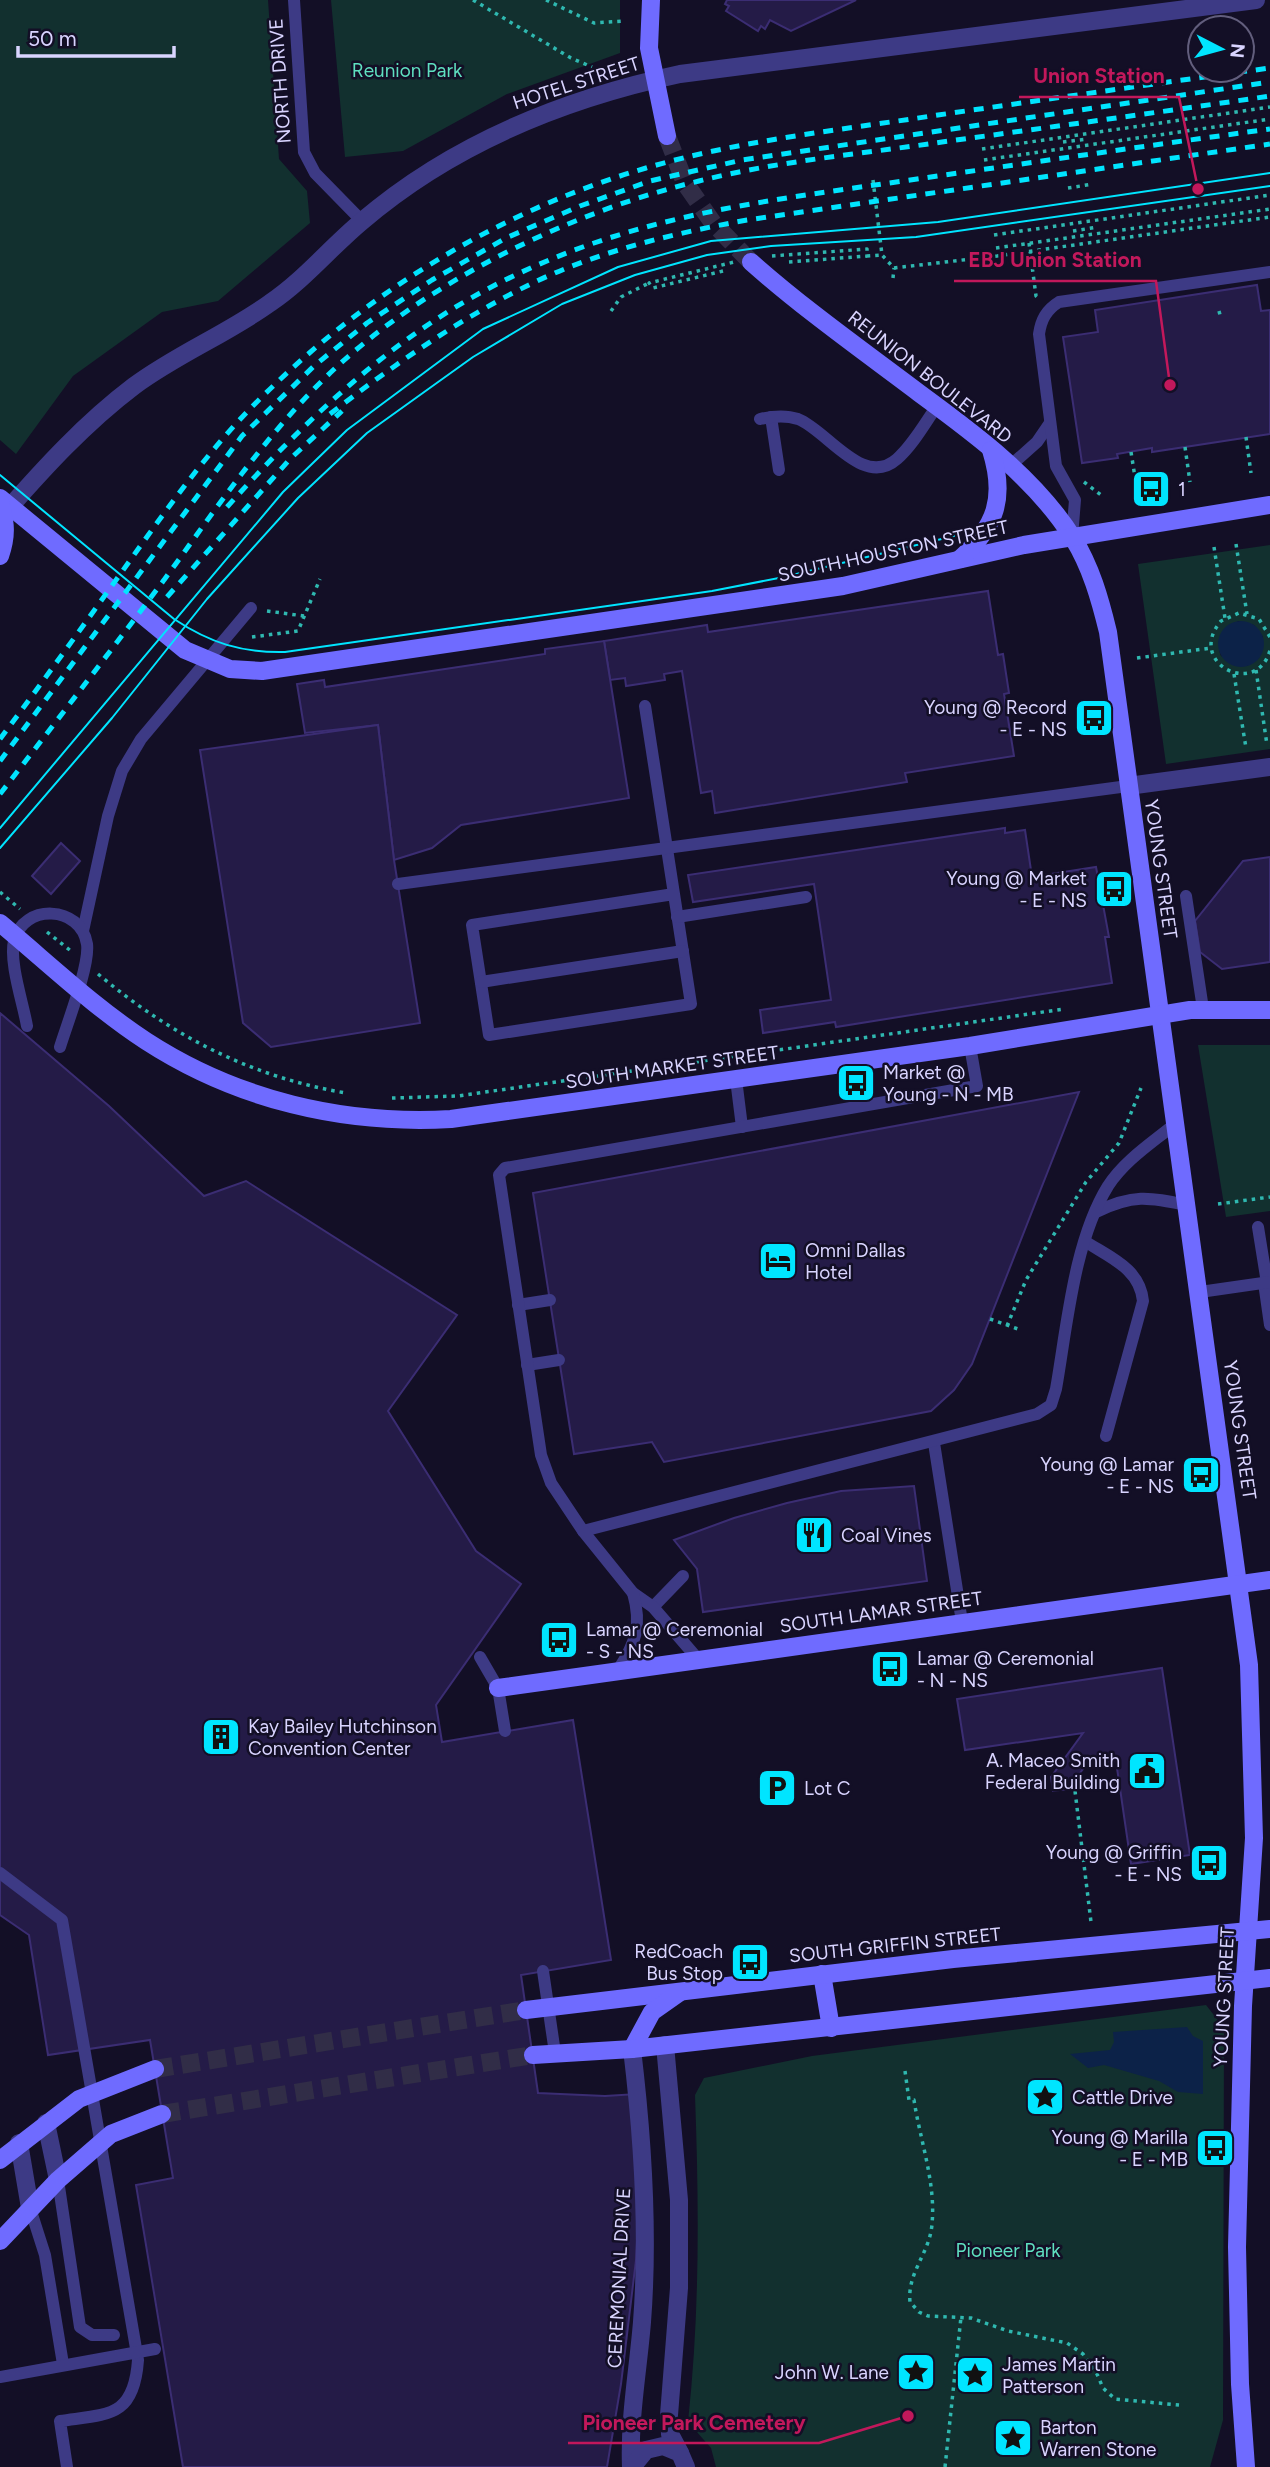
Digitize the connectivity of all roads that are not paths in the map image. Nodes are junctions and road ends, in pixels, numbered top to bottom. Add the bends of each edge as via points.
1 (294, 0) edge
2 (651, 0) edge
3 (1256, 0) edge
4 (653, 79) junction
5 (667, 136) tunnel mouth
6 (362, 221) junction
7 (751, 262) tunnel mouth
8 (1270, 272) edge
9 (937, 406) junction
10 (1050, 423) junction
11 (990, 447) junction
12 (1010, 466) junction
13 (779, 470) dead end
14 (0, 500) edge
15 (1270, 505) edge
16 (0, 519) edge
17 (1072, 537) junction
18 (0, 556) edge
19 (960, 559) junction
20 (251, 608) road end
21 (645, 706) dead end
22 (1270, 767) edge
23 (1128, 786) junction
24 (667, 849) junction
25 (398, 884) dead end
26 (674, 894) junction
27 (1186, 896) dead end
28 (806, 897) dead end
29 (677, 917) junction
30 (0, 923) edge
31 (83, 932) junction
32 (683, 951) junction
33 (481, 982) junction
34 (1203, 1009) junction
35 (1270, 1010) edge
36 (1161, 1015) junction
37 (27, 1026) dead end
38 (970, 1046) junction
39 (60, 1047) dead end
40 (736, 1079) junction
41 (1175, 1124) junction
42 (742, 1127) junction
43 (1187, 1205) junction
44 (1096, 1212) junction
45 (1258, 1227) dead end
46 (1086, 1242) junction
47 (1267, 1283) edge
48 (1200, 1292) junction
49 (550, 1300) dead end
50 (518, 1305) junction
51 (1270, 1325) edge
52 (559, 1360) dead end
53 (527, 1365) junction
54 (1106, 1436) dead end
55 (934, 1443) junction
56 (583, 1531) junction
57 (683, 1576) dead end
58 (1270, 1580) edge
59 (1240, 1585) junction
60 (633, 1593) junction
61 (653, 1607) junction
62 (962, 1622) junction
63 (481, 1657) dead end
64 (697, 1658) junction
65 (618, 1670) junction
66 (498, 1688) junction
67 (505, 1731) dead end
68 (0, 1873) edge
69 (1270, 1929) edge
70 (1248, 1931) junction
71 (543, 1971) dead end
72 (822, 1974) junction
73 (1270, 1978) edge
74 (1245, 1981) junction
75 (682, 1991) junction
76 (548, 2007) junction
77 (526, 2010) tunnel mouth
78 (831, 2028) junction
79 (665, 2045) junction
80 (632, 2049) junction
81 (555, 2053) junction
82 (533, 2055) tunnel mouth
83 (155, 2069) tunnel mouth
84 (162, 2114) tunnel mouth
85 (46, 2123) junction
86 (19, 2143) junction
87 (0, 2160) edge
88 (58, 2180) junction
89 (30, 2208) junction
90 (0, 2241) edge
91 (114, 2334) dead end
92 (155, 2349) dead end
93 (63, 2364) junction
94 (0, 2377) edge
95 (1243, 2440) junction
96 (683, 2460) edge
97 (67, 2467) edge
98 (631, 2467) edge
99 (1233, 2467) edge
100 (1246, 2467) edge

1 - 6 lane, NORTH DRIVE via 304,152 315,173
2 - 4 main road
3 - 4 street, HOTEL STREET
4 - 5 main road
4 - 6 street, HOTEL STREET via 519,123 444,161
6 - 16 street, HOTEL STREET via 271,303 158,370 94,419
7 - 9 main road, REUNION BOULEVARD via 786,294
8 - 10 lane via 1059,302 1050,308 1039,334
9 - 11 main road, REUNION BOULEVARD
9 - 13 lane via 898,458 887,466 873,467 859,463 800,420 766,418
10 - 12 lane
10 - 17 lane via 1056,466 1074,500
11 - 12 main road, REUNION BOULEVARD
11 - 19 main road via 998,473 996,510 981,538
12 - 17 main road, REUNION BOULEVARD
14 - 18 main road via 6,540
14 - 19 main road, SOUTH HOUSTON STREET via 185,650 230,669 294,668 843,586
15 - 17 main road, SOUTH HOUSTON STREET
17 - 19 main road, SOUTH HOUSTON STREET
17 - 23 main road, YOUNG STREET via 1091,573 1108,632
20 - 31 lane via 141,739 122,771
21 - 24 lane
22 - 23 street
23 - 24 lane
23 - 36 main road, YOUNG STREET
24 - 25 lane
24 - 26 lane
26 - 29 lane
26 - 33 lane via 472,925
27 - 34 lane
28 - 29 lane
29 - 32 lane
30 - 40 main road, SOUTH MARKET STREET via 145,1040 197,1070 291,1105 347,1116 452,1119
31 - 37 lane via 75,922 52,912 40,914 20,929 13,953
31 - 39 lane via 87,956
32 - 33 lane
32 - 33 lane via 691,1004 489,1035
34 - 35 main road, SOUTH MARKET STREET
34 - 36 main road, SOUTH MARKET STREET
36 - 38 main road, SOUTH MARKET STREET
36 - 41 main road, YOUNG STREET
38 - 40 main road, SOUTH MARKET STREET
38 - 42 lane via 976,1086
40 - 42 lane
41 - 43 main road, YOUNG STREET
41 - 44 lane via 1127,1163
42 - 50 lane via 505,1168 499,1175
43 - 44 lane via 1130,1198
43 - 48 main road, YOUNG STREET
44 - 46 lane
45 - 47 lane
46 - 54 lane via 1132,1271 1142,1290 1143,1301
46 - 55 lane via 1051,1405 1037,1414
47 - 48 lane
47 - 51 lane
48 - 59 main road, YOUNG STREET
49 - 50 lane
50 - 53 lane
52 - 53 lane
53 - 56 lane via 541,1455 551,1483
55 - 56 lane
55 - 62 lane
56 - 60 lane
57 - 61 lane
58 - 59 main road, SOUTH LAMAR STREET
59 - 62 main road, SOUTH LAMAR STREET
59 - 70 main road, YOUNG STREET via 1254,1757
60 - 61 lane
60 - 65 lane via 637,1634
61 - 64 lane
62 - 64 main road, SOUTH LAMAR STREET
63 - 66 lane
64 - 65 main road, SOUTH LAMAR STREET
65 - 66 main road, SOUTH LAMAR STREET
66 - 67 lane
68 - 97 lane via 62,1920 138,2360 137,2380 115,2413 60,2421
69 - 70 main road, SOUTH GRIFFIN STREET
70 - 72 main road, SOUTH GRIFFIN STREET
70 - 74 main road, YOUNG STREET
71 - 76 lane
72 - 75 main road, SOUTH GRIFFIN STREET
72 - 78 main road
73 - 74 main road
74 - 78 main road
74 - 95 main road, YOUNG STREET via 1237,2247
75 - 76 main road, SOUTH GRIFFIN STREET
75 - 80 main road via 652,2012
76 - 77 main road, SOUTH GRIFFIN STREET
76 - 81 lane
78 - 79 main road
79 - 80 main road
79 - 96 street, CEREMONIAL DRIVE via 679,2200 670,2434
80 - 81 main road
80 - 98 street, CEREMONIAL DRIVE via 646,2228 642,2322 629,2434
81 - 82 main road
83 - 85 main road via 79,2099
84 - 88 main road via 111,2134
85 - 86 main road
85 - 88 street
86 - 87 main road
86 - 89 street
88 - 89 main road
88 - 91 lane via 80,2327 92,2335
89 - 90 main road
89 - 93 lane via 45,2255
92 - 93 lane
93 - 94 lane
95 - 99 main road
95 - 100 main road, YOUNG STREET
96 - 98 street, CEREMONIAL DRIVE via 672,2448 654,2447 639,2455

